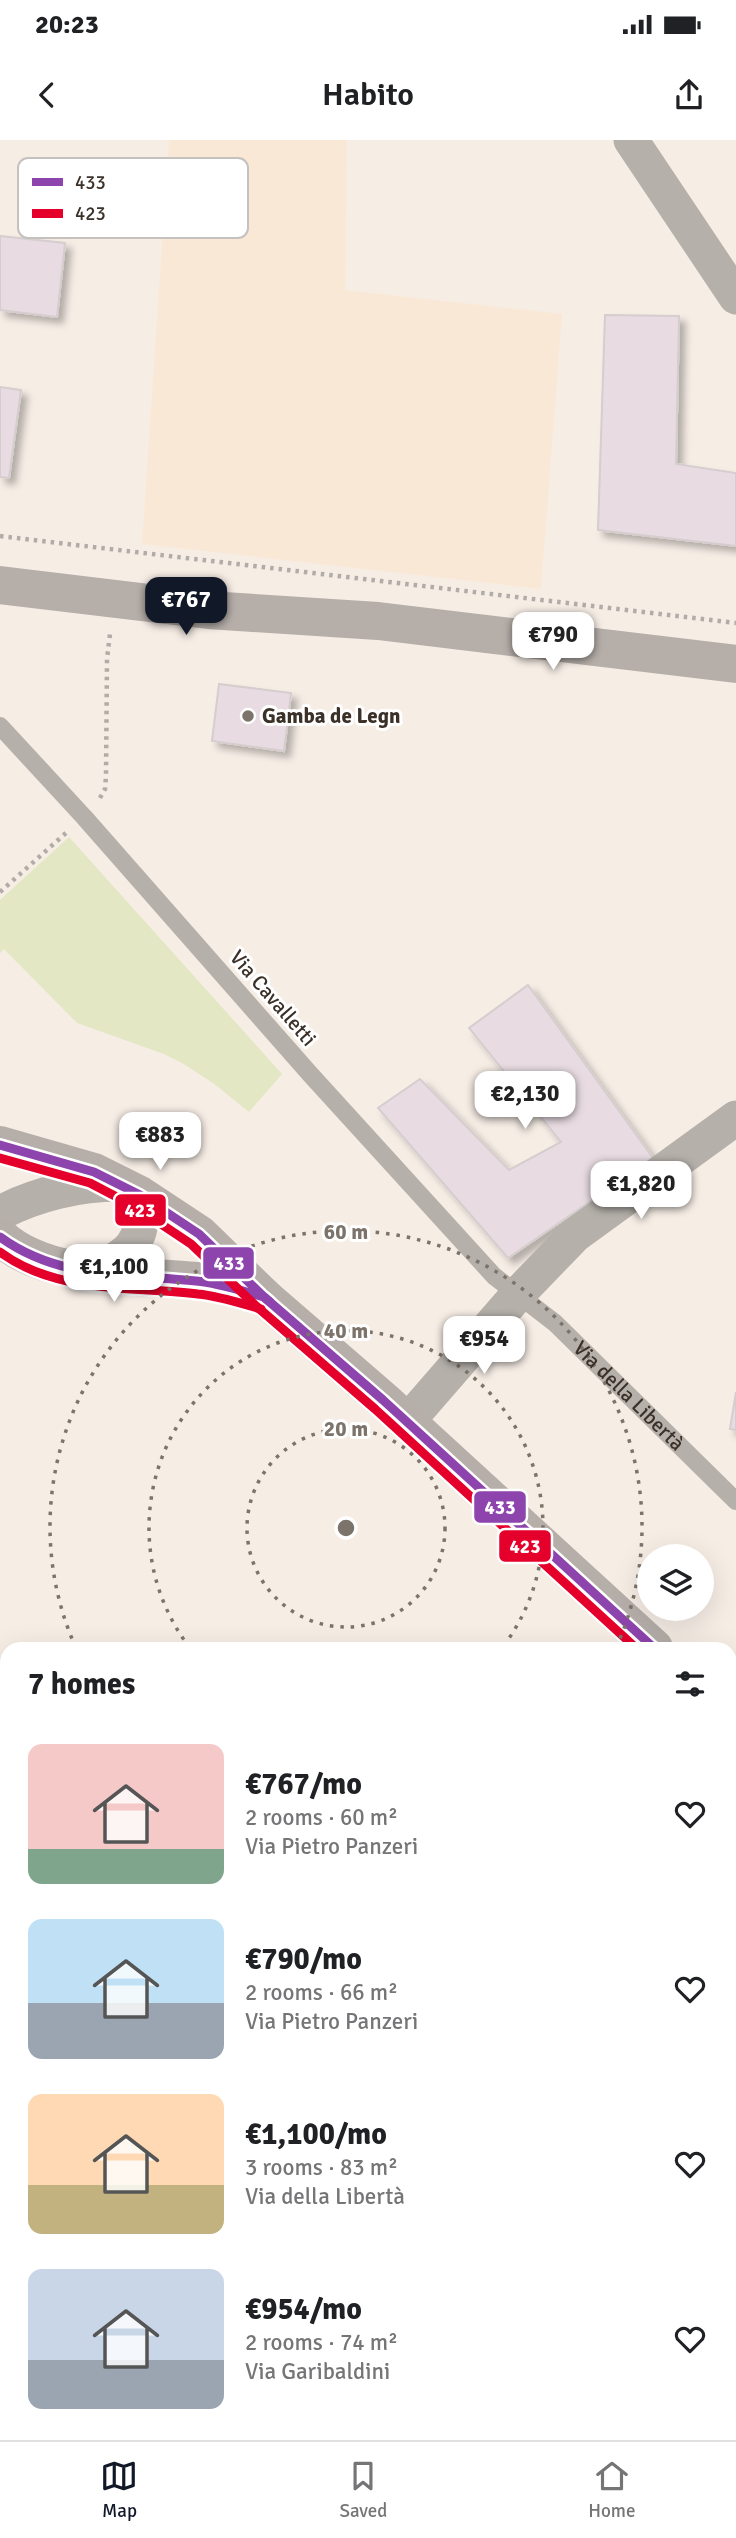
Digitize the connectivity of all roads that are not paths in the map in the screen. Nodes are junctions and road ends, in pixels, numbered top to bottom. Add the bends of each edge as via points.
1 (631, 140) edge
2 (736, 298) edge
3 (0, 561) edge
4 (122, 575) junction
5 (0, 585) edge
6 (736, 664) edge
7 (0, 726) edge
8 (736, 1118) edge
9 (0, 1145) edge
10 (129, 1189) junction
11 (0, 1213) edge
12 (0, 1237) edge
13 (90, 1272) junction
14 (519, 1293) junction
15 (264, 1297) junction
16 (407, 1422) junction
17 (736, 1501) edge
18 (647, 1642) edge

1 - 2 street
3 - 4 street
4 - 5 street
4 - 6 street via 208,610 378,621
7 - 14 lane, Via Cavalletti via 494,1276
8 - 14 street via 575,1235
9 - 10 street via 68,1163
10 - 11 street via 95,1184
10 - 13 street via 143,1216 141,1230 121,1256
10 - 15 street via 199,1234
12 - 13 street via 48,1265
13 - 15 street via 200,1281
14 - 16 street
14 - 17 lane, Via della Libertà
15 - 16 street
16 - 18 street

